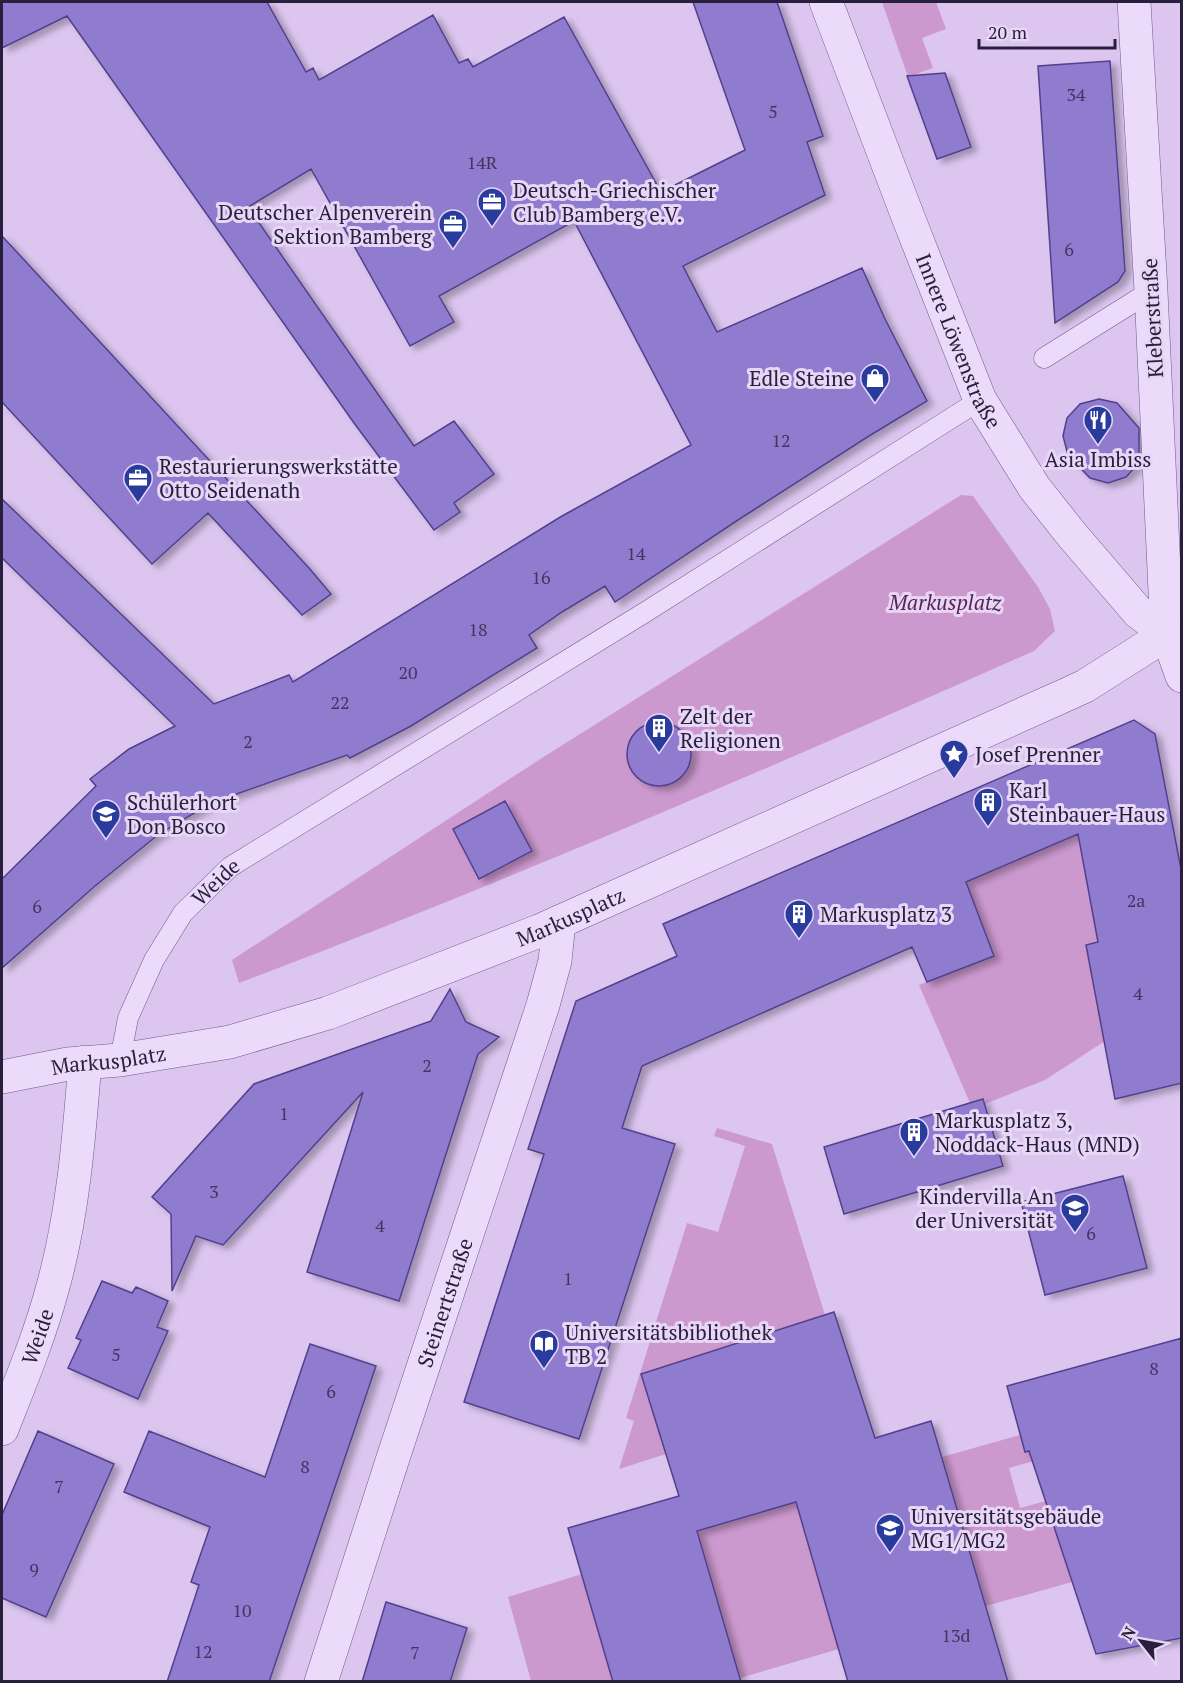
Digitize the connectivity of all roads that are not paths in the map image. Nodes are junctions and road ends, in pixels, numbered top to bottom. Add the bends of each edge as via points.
1 (826, 2) edge
2 (1134, 2) edge
3 (1151, 291) junction
4 (1044, 358) dead end
5 (980, 400) junction
6 (1174, 632) edge
7 (1182, 676) edge
8 (559, 922) junction
9 (120, 1060) junction
10 (85, 1062) junction
11 (4, 1071) edge
12 (2, 1429) edge
13 (321, 1682) edge

1 - 5 street, Innere Löwenstraße
2 - 3 street, Kleberstraße
3 - 4 lane
3 - 6 street, Kleberstraße
5 - 6 street, Innere Löwenstraße via 1034,487 1072,536 1138,612
5 - 9 lane, Weide via 644,613 230,867 183,913 154,960 128,1018
6 - 7 street, Kleberstraße
6 - 8 street, Markusplatz via 1085,686
8 - 9 street, Markusplatz via 328,1013 230,1042
8 - 13 street, Steinertstraße via 555,962 543,1005
9 - 10 street, Markusplatz
10 - 11 street, Markusplatz
10 - 12 street, Weide via 69,1212 53,1288

